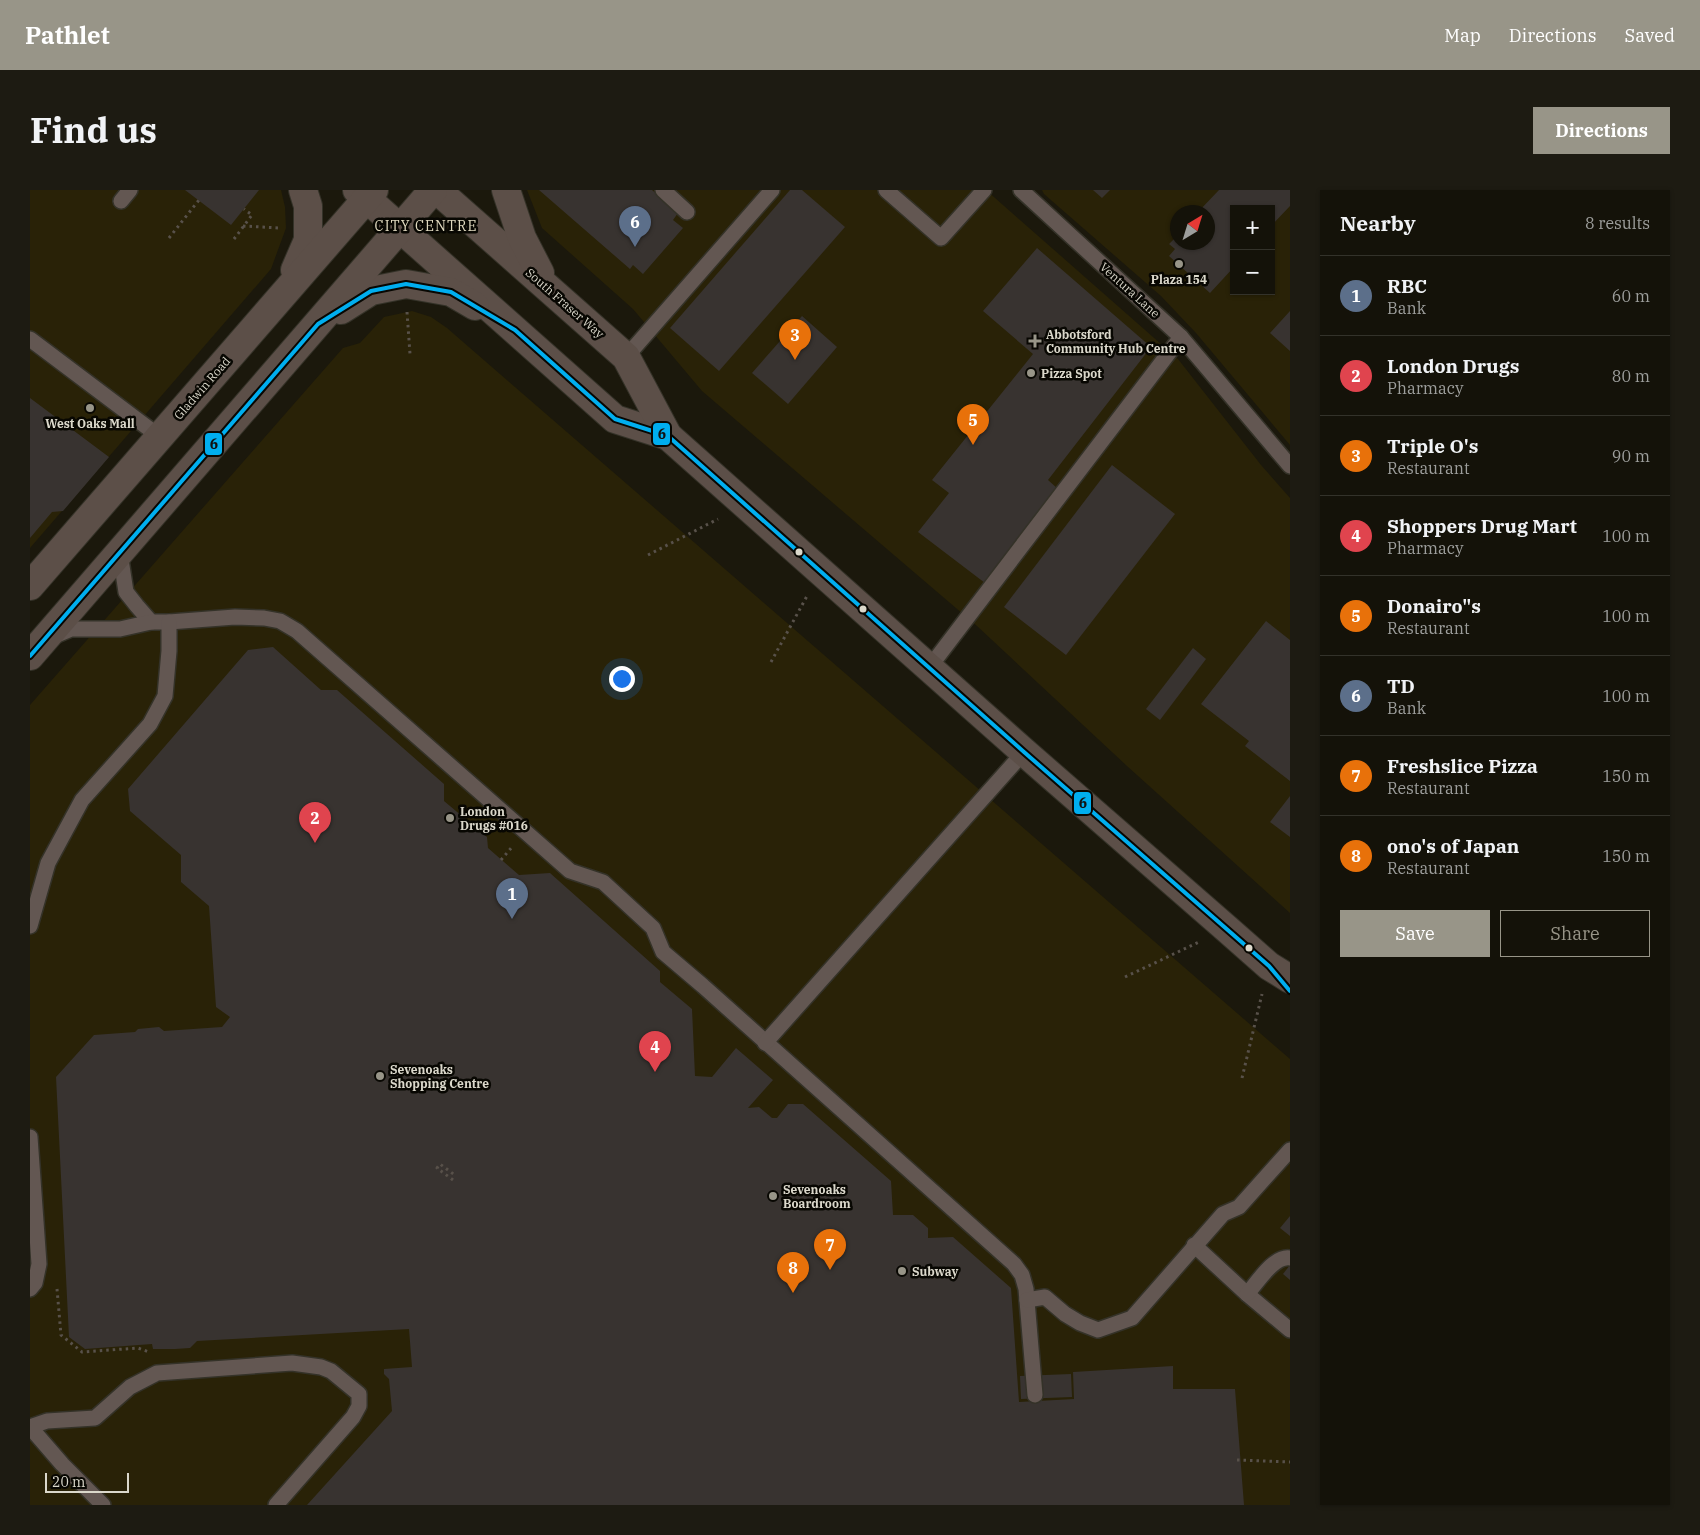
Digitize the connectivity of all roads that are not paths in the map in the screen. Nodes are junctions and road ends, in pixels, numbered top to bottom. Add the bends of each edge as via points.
1 (303, 190) edge
2 (435, 190) edge
3 (506, 190) edge
4 (663, 190) edge
5 (772, 190) edge
6 (886, 190) edge
7 (984, 190) edge
8 (1021, 190) edge
9 (366, 193) edge
10 (687, 212) dead end
11 (400, 228) junction
12 (547, 288) junction
13 (286, 291) junction
14 (318, 324) junction
15 (515, 330) junction
16 (1182, 337) junction
17 (30, 339) edge
18 (626, 357) junction
19 (668, 436) junction
20 (160, 437) junction
21 (1290, 466) edge
22 (120, 553) junction
23 (30, 586) edge
24 (151, 622) junction
25 (169, 622) junction
26 (37, 648) edge
27 (929, 668) junction
28 (1024, 752) junction
29 (30, 926) edge
30 (1280, 973) edge
31 (1290, 991) edge
32 (765, 1042) junction
33 (30, 1137) edge
34 (1290, 1150) edge
35 (1194, 1245) junction
36 (1290, 1258) edge
37 (30, 1289) edge
38 (1247, 1294) junction
39 (1027, 1300) junction
40 (1290, 1330) edge
41 (1035, 1394) dead end
42 (104, 1505) edge
43 (276, 1505) edge

1 - 13 main road via 308,206 308,240
2 - 11 main road
2 - 12 main road, South Fraser Way
3 - 12 main road via 522,238
4 - 10 lane
5 - 18 lane
6 - 7 lane via 941,238
8 - 16 lane, Ventura Lane
9 - 11 main road, South Fraser Way
9 - 13 main road, Gladwin Road
11 - 14 main road
11 - 15 main road, South Fraser Way
12 - 18 main road, South Fraser Way
13 - 20 main road, Gladwin Road
14 - 15 main road via 371,291 406,284 451,292
14 - 22 main road
15 - 19 main road, South Fraser Way via 615,419
16 - 21 lane, Ventura Lane
16 - 27 lane
17 - 20 lane
18 - 19 main road, South Fraser Way
19 - 27 main road, South Fraser Way
20 - 23 main road, Gladwin Road
22 - 24 lane via 126,592
22 - 26 main road
24 - 25 lane
24 - 26 lane via 120,629 71,629
25 - 29 lane via 166,696 150,724 82,800 48,862
25 - 32 lane via 264,618 280,621 297,631 570,872 603,882 652,928 663,952
27 - 28 main road, South Fraser Way
28 - 30 main road, South Fraser Way
28 - 32 lane
30 - 31 main road, South Fraser Way
32 - 39 lane via 1014,1264 1022,1275
33 - 37 lane via 39,1264 35,1283
34 - 35 lane via 1239,1207 1223,1214
35 - 38 lane
35 - 39 lane via 1132,1318 1098,1330 1065,1314 1045,1297
36 - 38 lane via 1274,1262
38 - 40 lane
39 - 41 lane
42 - 43 lane via 30,1427 47,1421 94,1418 130,1388 157,1373 292,1363 321,1367 331,1371 359,1394 359,1406

